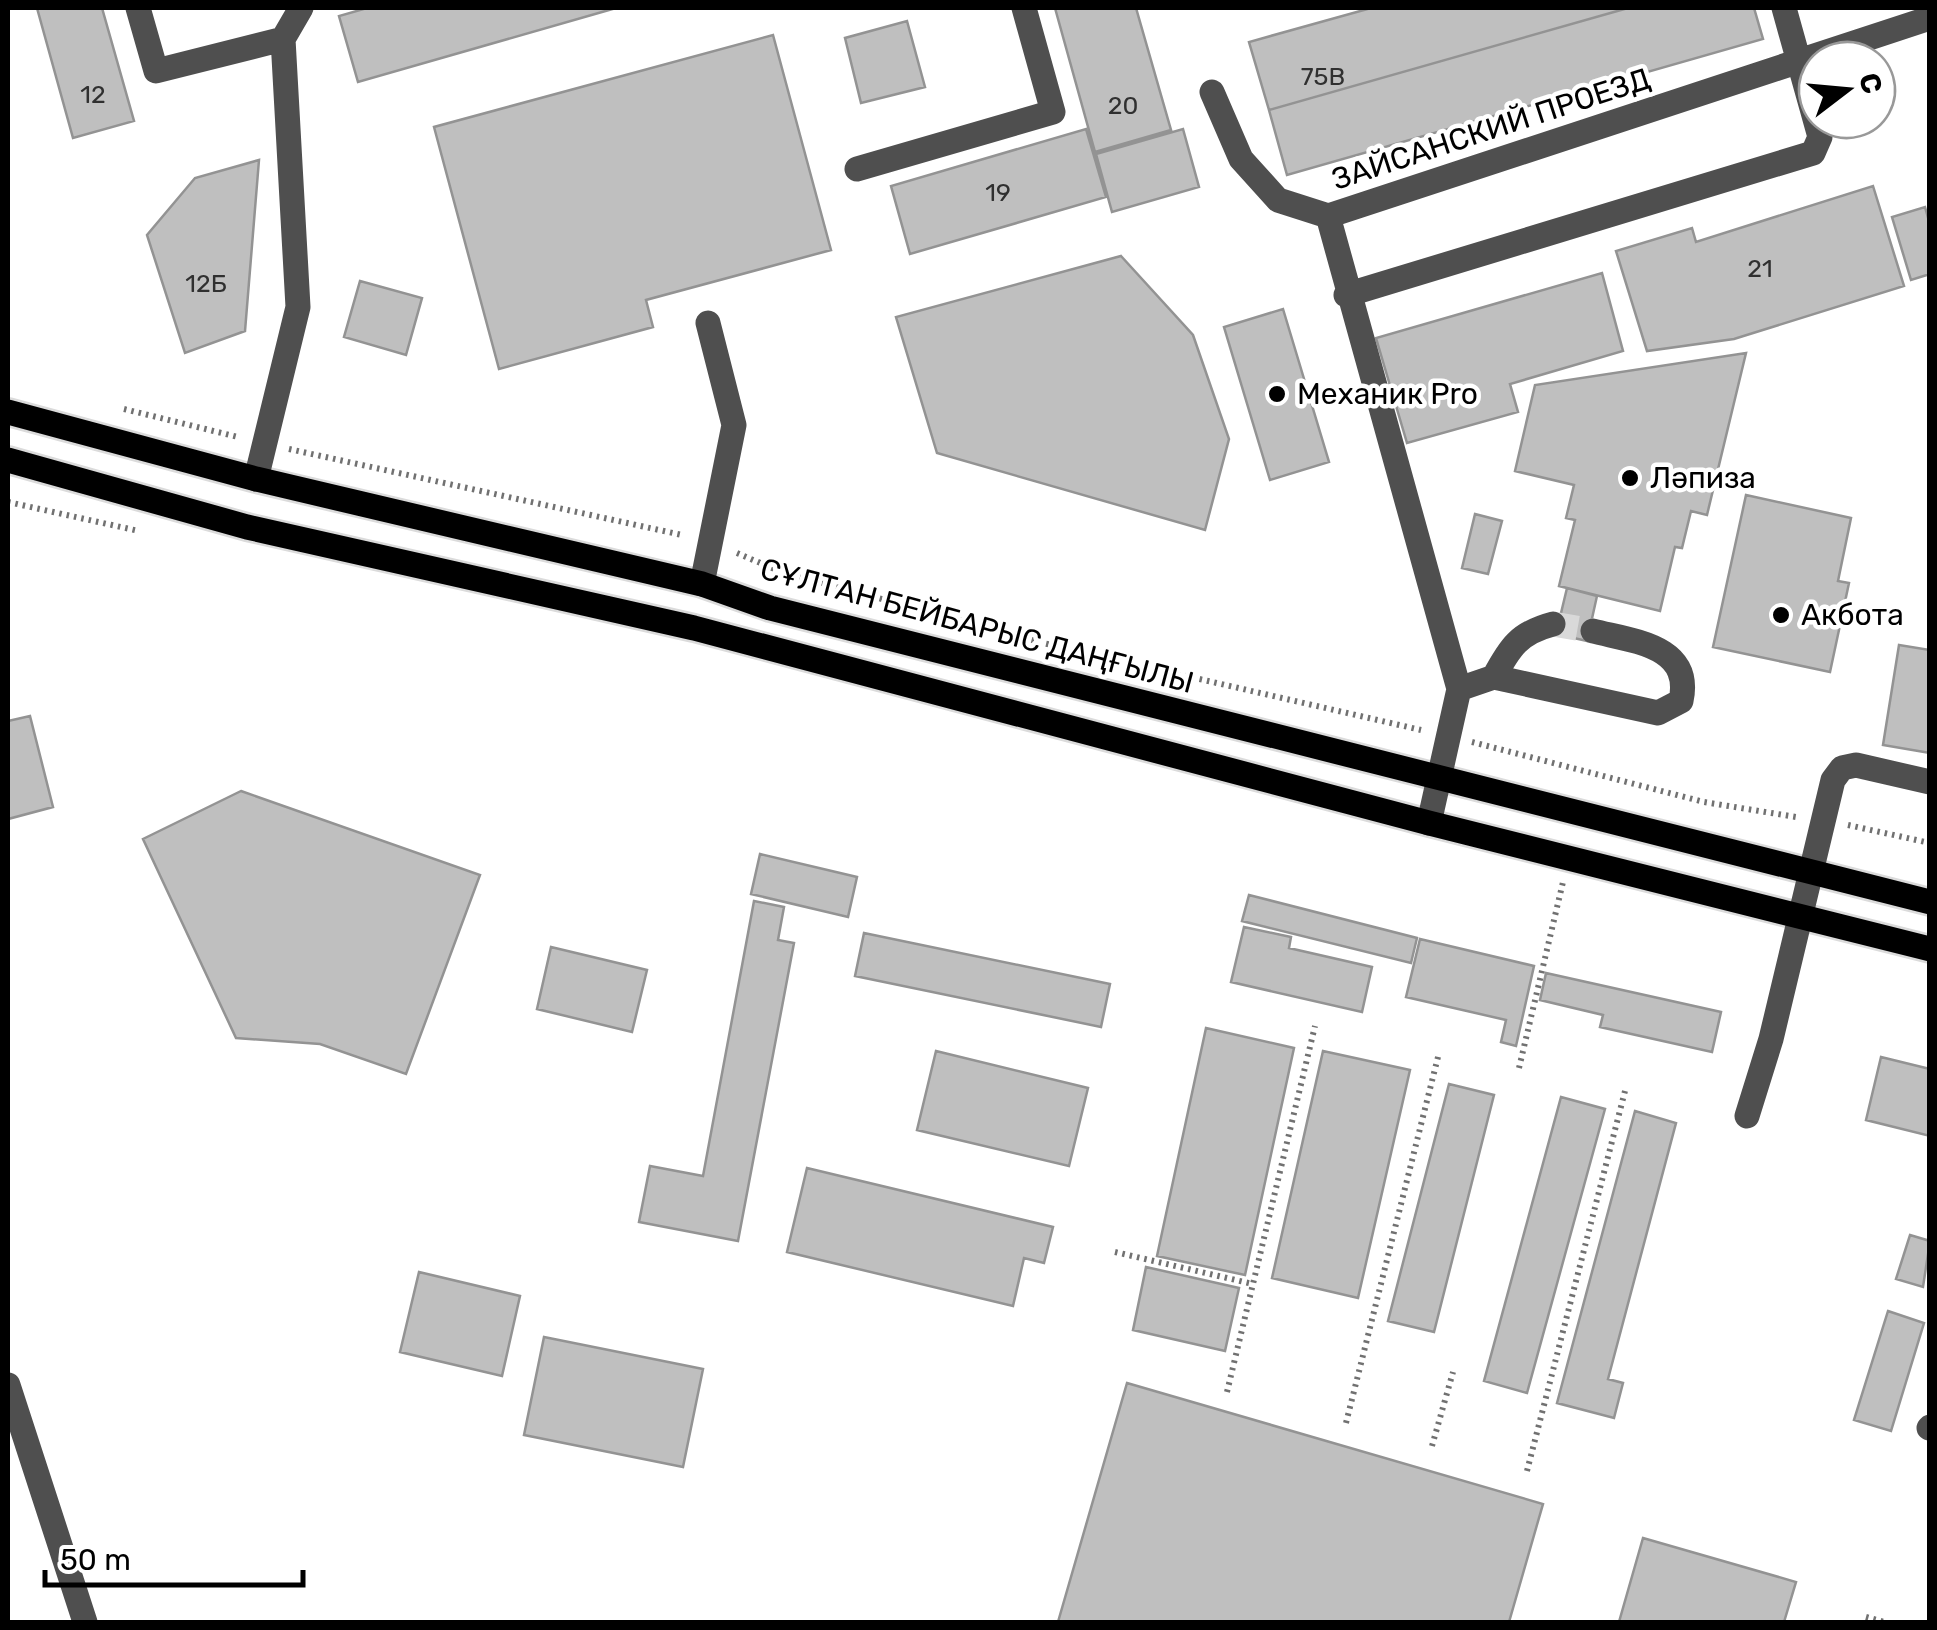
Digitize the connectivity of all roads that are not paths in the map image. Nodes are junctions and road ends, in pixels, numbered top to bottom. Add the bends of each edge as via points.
1 (138, 8) edge
2 (300, 8) edge
3 (1024, 8) edge
4 (1784, 8) edge
5 (1930, 18) edge
6 (283, 38) junction
7 (1865, 40) edge
8 (1797, 52) edge
9 (1797, 63) edge
10 (1212, 92) dead end
11 (1818, 140) edge
12 (857, 169) dead end
13 (1328, 216) junction
14 (1346, 294) junction
15 (708, 323) dead end
16 (8, 412) edge
17 (8, 460) edge
18 (256, 479) junction
19 (702, 584) junction
20 (1553, 624) tunnel mouth
21 (1593, 631) tunnel mouth
22 (1494, 677) junction
23 (1458, 689) junction
24 (1436, 777) junction
25 (1930, 782) edge
26 (1430, 823) junction
27 (1809, 870) junction
28 (1930, 902) edge
29 (1799, 914) junction
30 (1930, 949) edge
31 (1747, 1116) dead end
32 (8, 1385) edge
33 (16, 1438) edge
34 (85, 1622) edge

1 - 6 street via 156,72
2 - 6 street
3 - 12 street via 1054,112
4 - 8 street
5 - 7 street, ЗАЙСАНСКИЙ ПРОЕЗД
6 - 18 street via 298,307
9 - 13 street, ЗАЙСАНСКИЙ ПРОЕЗД
10 - 13 street via 1241,159 1278,200
11 - 14 street via 1813,153
13 - 14 street, ЗАЙСАНСКИЙ ПРОЕЗД
14 - 23 street, ЗАЙСАНСКИЙ ПРОЕЗД
15 - 19 street via 734,425
16 - 18 main road, СҰЛТАН БЕЙБАРЫС ДАҢҒЫЛЫ
17 - 26 main road via 247,526 694,628
18 - 19 main road, СҰЛТАН БЕЙБАРЫС ДАҢҒЫЛЫ
19 - 24 main road, СҰЛТАН БЕЙБАРЫС ДАҢҒЫЛЫ via 808,618
20 - 22 street via 1512,642
21 - 22 street via 1671,656 1684,688 1680,701 1658,713
22 - 23 street
23 - 24 street
24 - 26 street
24 - 27 main road, СҰЛТАН БЕЙБАРЫС ДАҢҒЫЛЫ
25 - 27 street via 1856,765 1842,768
26 - 29 main road
27 - 28 main road, СҰЛТАН БЕЙБАРЫС ДАҢҒЫЛЫ
27 - 29 street
29 - 30 main road
29 - 31 street
32 - 33 street
33 - 34 street

